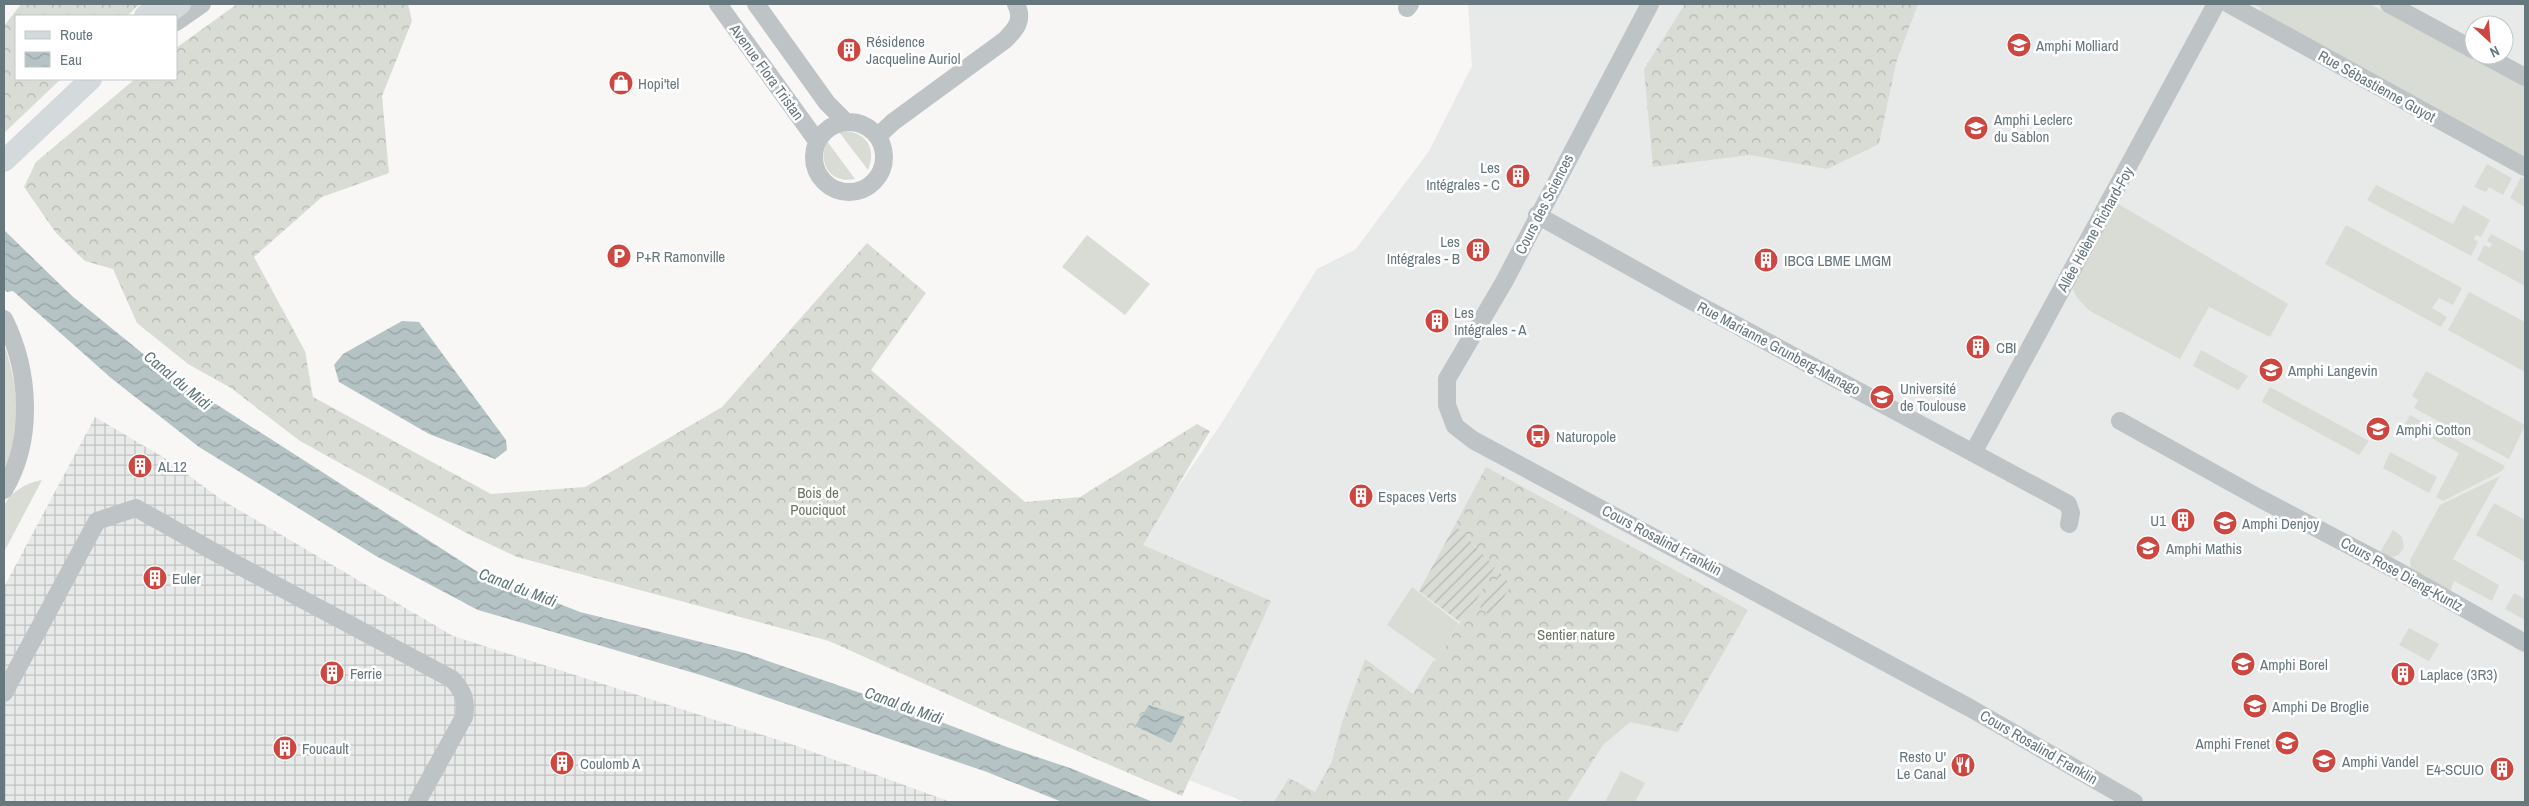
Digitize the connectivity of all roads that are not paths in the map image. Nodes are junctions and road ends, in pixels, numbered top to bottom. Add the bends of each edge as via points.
1 (160, 4) edge
2 (180, 4) edge
3 (202, 4) edge
4 (718, 4) edge
5 (756, 4) edge
6 (1016, 4) edge
7 (1650, 4) edge
8 (2216, 4) edge
9 (2229, 4) edge
10 (2389, 4) edge
11 (146, 15) edge
12 (165, 15) edge
13 (178, 21) edge
14 (2464, 45) edge
15 (2503, 65) edge
16 (2525, 77) edge
17 (86, 80) edge
18 (846, 122) junction
19 (878, 136) junction
20 (817, 141) junction
21 (5, 155) edge
22 (2525, 167) edge
23 (1537, 215) junction
24 (4, 319) edge
25 (1447, 406) joint
26 (2120, 421) dead end
27 (1973, 453) junction
28 (4, 490) edge
29 (2069, 524) dead end
30 (2525, 643) edge
31 (4, 693) edge
32 (417, 802) edge
33 (2134, 802) edge

1 - 11 main road
2 - 12 main road
3 - 13 street
4 - 20 street, Avenue Flora Tristan
5 - 18 street, Avenue Flora Tristan via 827,103
6 - 19 street via 1019,24 1006,40
7 - 23 street, Cours des Sciences
8 - 27 street, Allée Hélène Richard-Foy
9 - 22 street, Rue Sébastienne Guyot
10 - 14 street
15 - 16 street
17 - 21 main road
18 - 19 street via 861,123
18 - 20 street via 828,128
19 - 20 street via 884,157 878,178 863,190 847,193 832,188 818,175 813,157
23 - 25 street, Cours des Sciences via 1504,282 1447,379
23 - 27 street, Rue Marianne Grunberg-Manago
24 - 28 street via 17,351 25,412 24,437 16,467
25 - 33 street, Cours Rosalind Franklin via 1455,426 1474,440 1890,664
26 - 30 street, Cours Rose Dieng-Kuntz
27 - 29 street, Rue Marianne Grunberg-Manago via 2068,504 2071,513
31 - 32 street via 96,521 136,508 452,679 462,689 466,704 464,717

